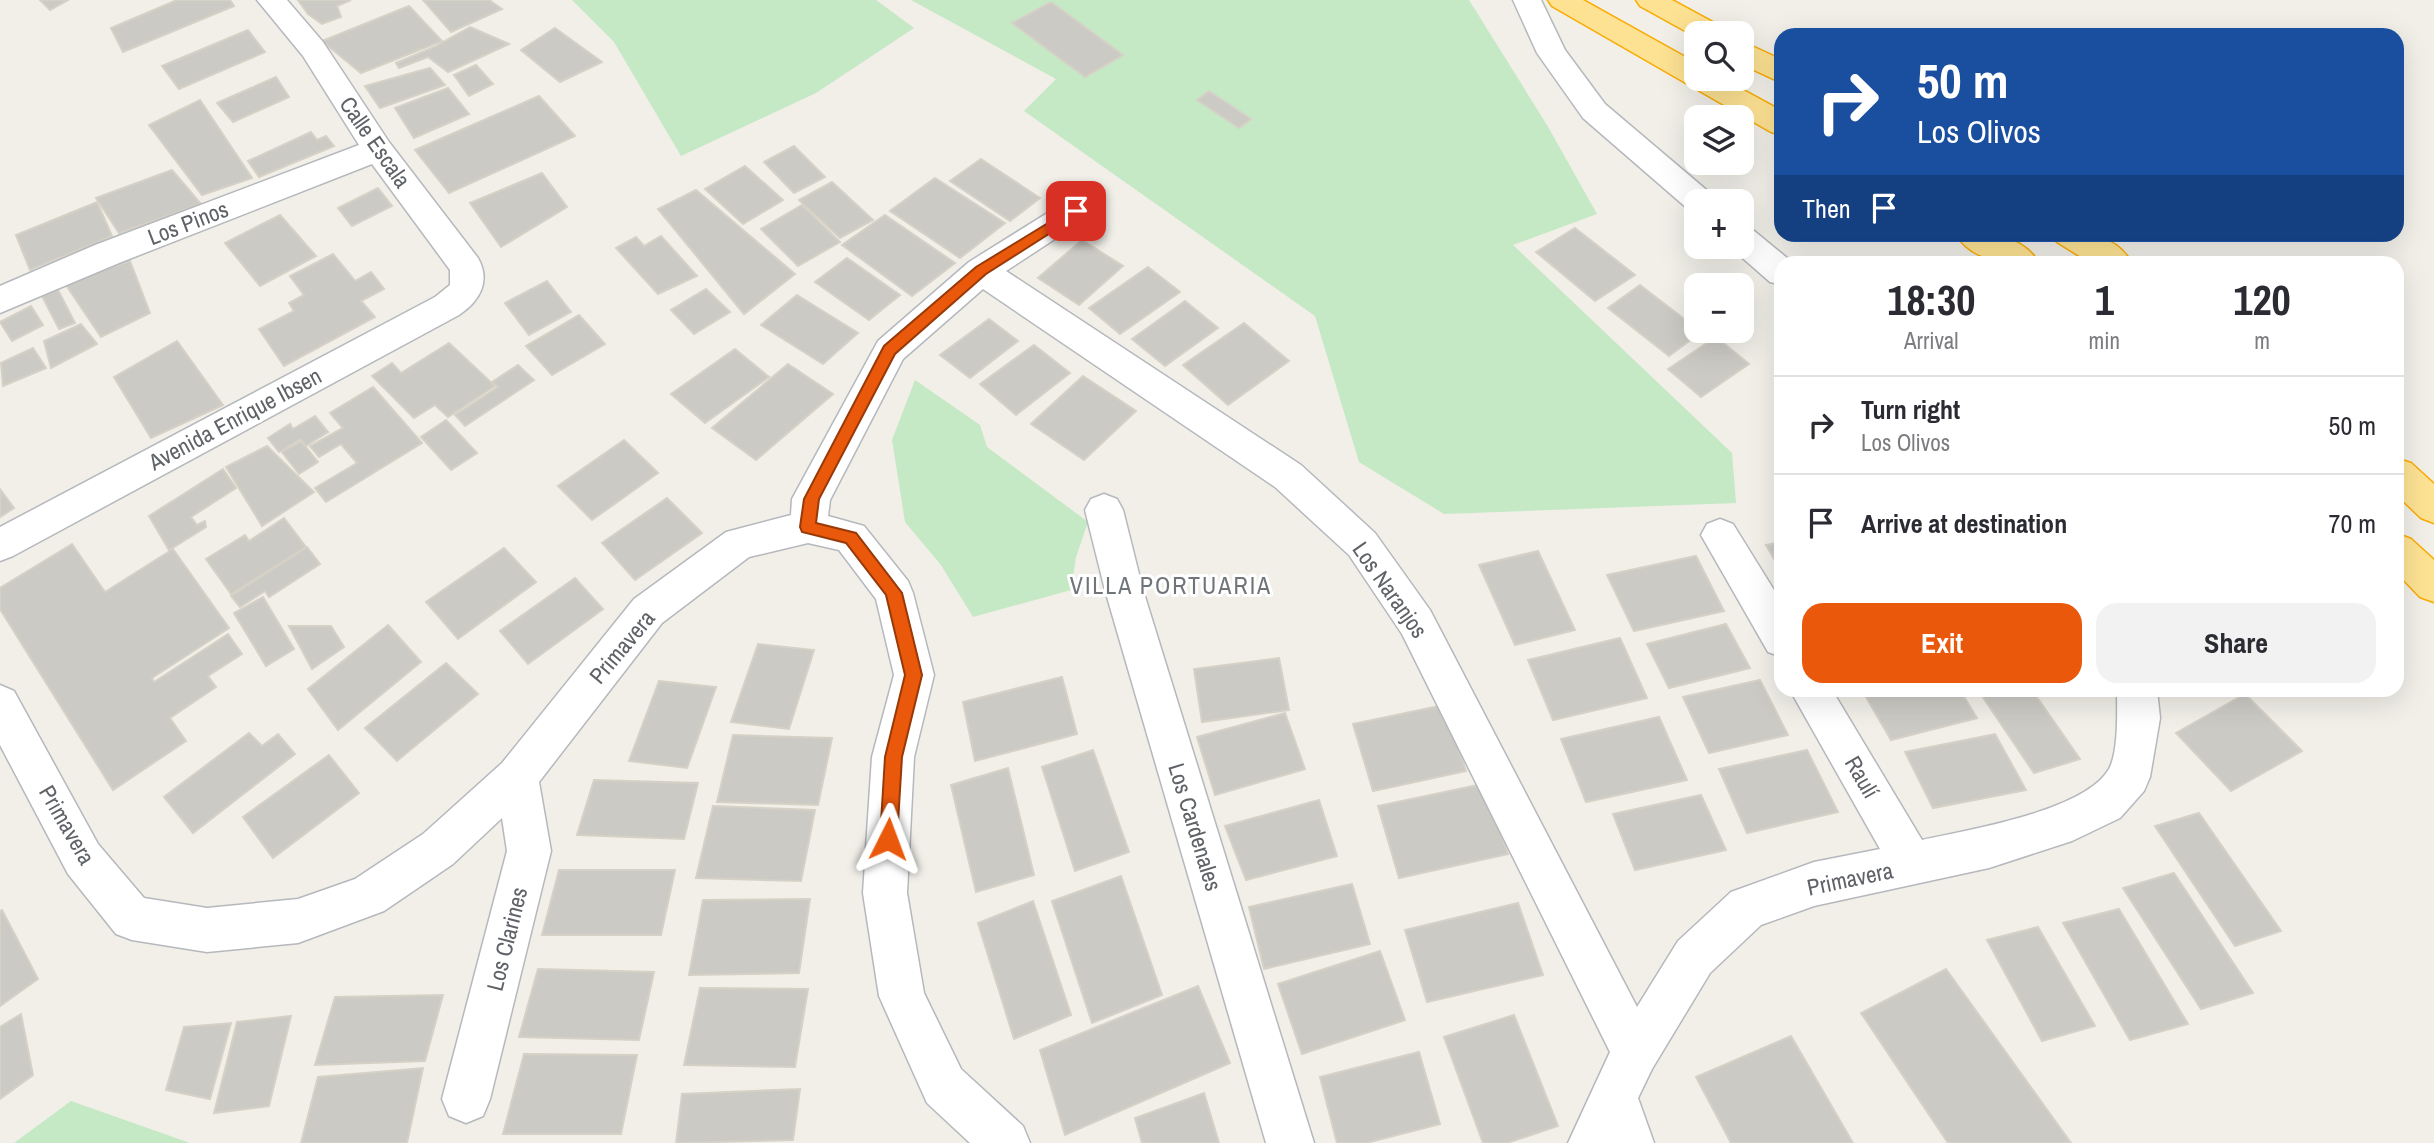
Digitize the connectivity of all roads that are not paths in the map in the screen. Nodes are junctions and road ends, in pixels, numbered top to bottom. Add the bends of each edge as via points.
1 (271, 0) edge
2 (1527, 0) edge
3 (1562, 0) edge
4 (1650, 0) edge
5 (1688, 21) edge
6 (1754, 58) edge
7 (1774, 69) edge
8 (1684, 70) edge
9 (1721, 91) edge
10 (1774, 121) edge
11 (378, 150) junction
12 (1685, 189) edge
13 (1076, 211) dead end
14 (1986, 242) edge
15 (2082, 242) edge
16 (1754, 249) edge
17 (2010, 256) edge
18 (2105, 256) edge
19 (1774, 266) edge
20 (981, 271) junction
21 (467, 288) joint
22 (0, 300) edge
23 (2404, 480) edge
24 (2434, 507) edge
25 (1104, 510) dead end
26 (808, 527) junction
27 (1720, 535) dead end
28 (0, 545) edge
29 (2404, 556) edge
30 (2434, 585) edge
31 (1774, 626) edge
32 (1814, 697) edge
33 (2138, 697) edge
34 (0, 705) edge
35 (517, 778) junction
36 (1913, 865) junction
37 (1635, 1052) junction
38 (1614, 1098) junction
39 (466, 1099) dead end
40 (1006, 1143) edge
41 (1290, 1143) edge
42 (1592, 1143) edge
43 (1630, 1143) edge

1 - 11 street, Calle Escala via 313,49
2 - 12 street via 1552,53 1594,111
3 - 8 highway
4 - 5 highway
6 - 7 highway
9 - 10 highway
11 - 21 street, Calle Escala via 466,267
11 - 22 street, Los Pinos
13 - 20 street
14 - 17 highway
15 - 18 highway
16 - 19 street
20 - 26 street via 890,350 811,499
20 - 37 street, Los Naranjos via 1288,476 1362,544 1416,622
21 - 28 street, Avenida Enrique Ibsen via 447,306
23 - 24 highway
25 - 41 street, Los Cardenales
26 - 35 street, Primavera via 739,543 648,611
26 - 40 street, Primavera via 851,537 894,593 914,675 893,757 885,892 901,996 944,1086
27 - 31 street
29 - 30 highway
32 - 36 street, Raulí
33 - 36 street, Primavera via 2139,718 2129,777 2105,804 2071,821 2000,844
34 - 35 street, Primavera via 83,859 132,918 207,930 298,921 368,895 438,849
35 - 39 street, Los Clarines via 529,850
36 - 37 street, Primavera via 1814,884 1746,908 1694,957
37 - 38 street, Primavera
38 - 42 street, Primavera
38 - 43 street

